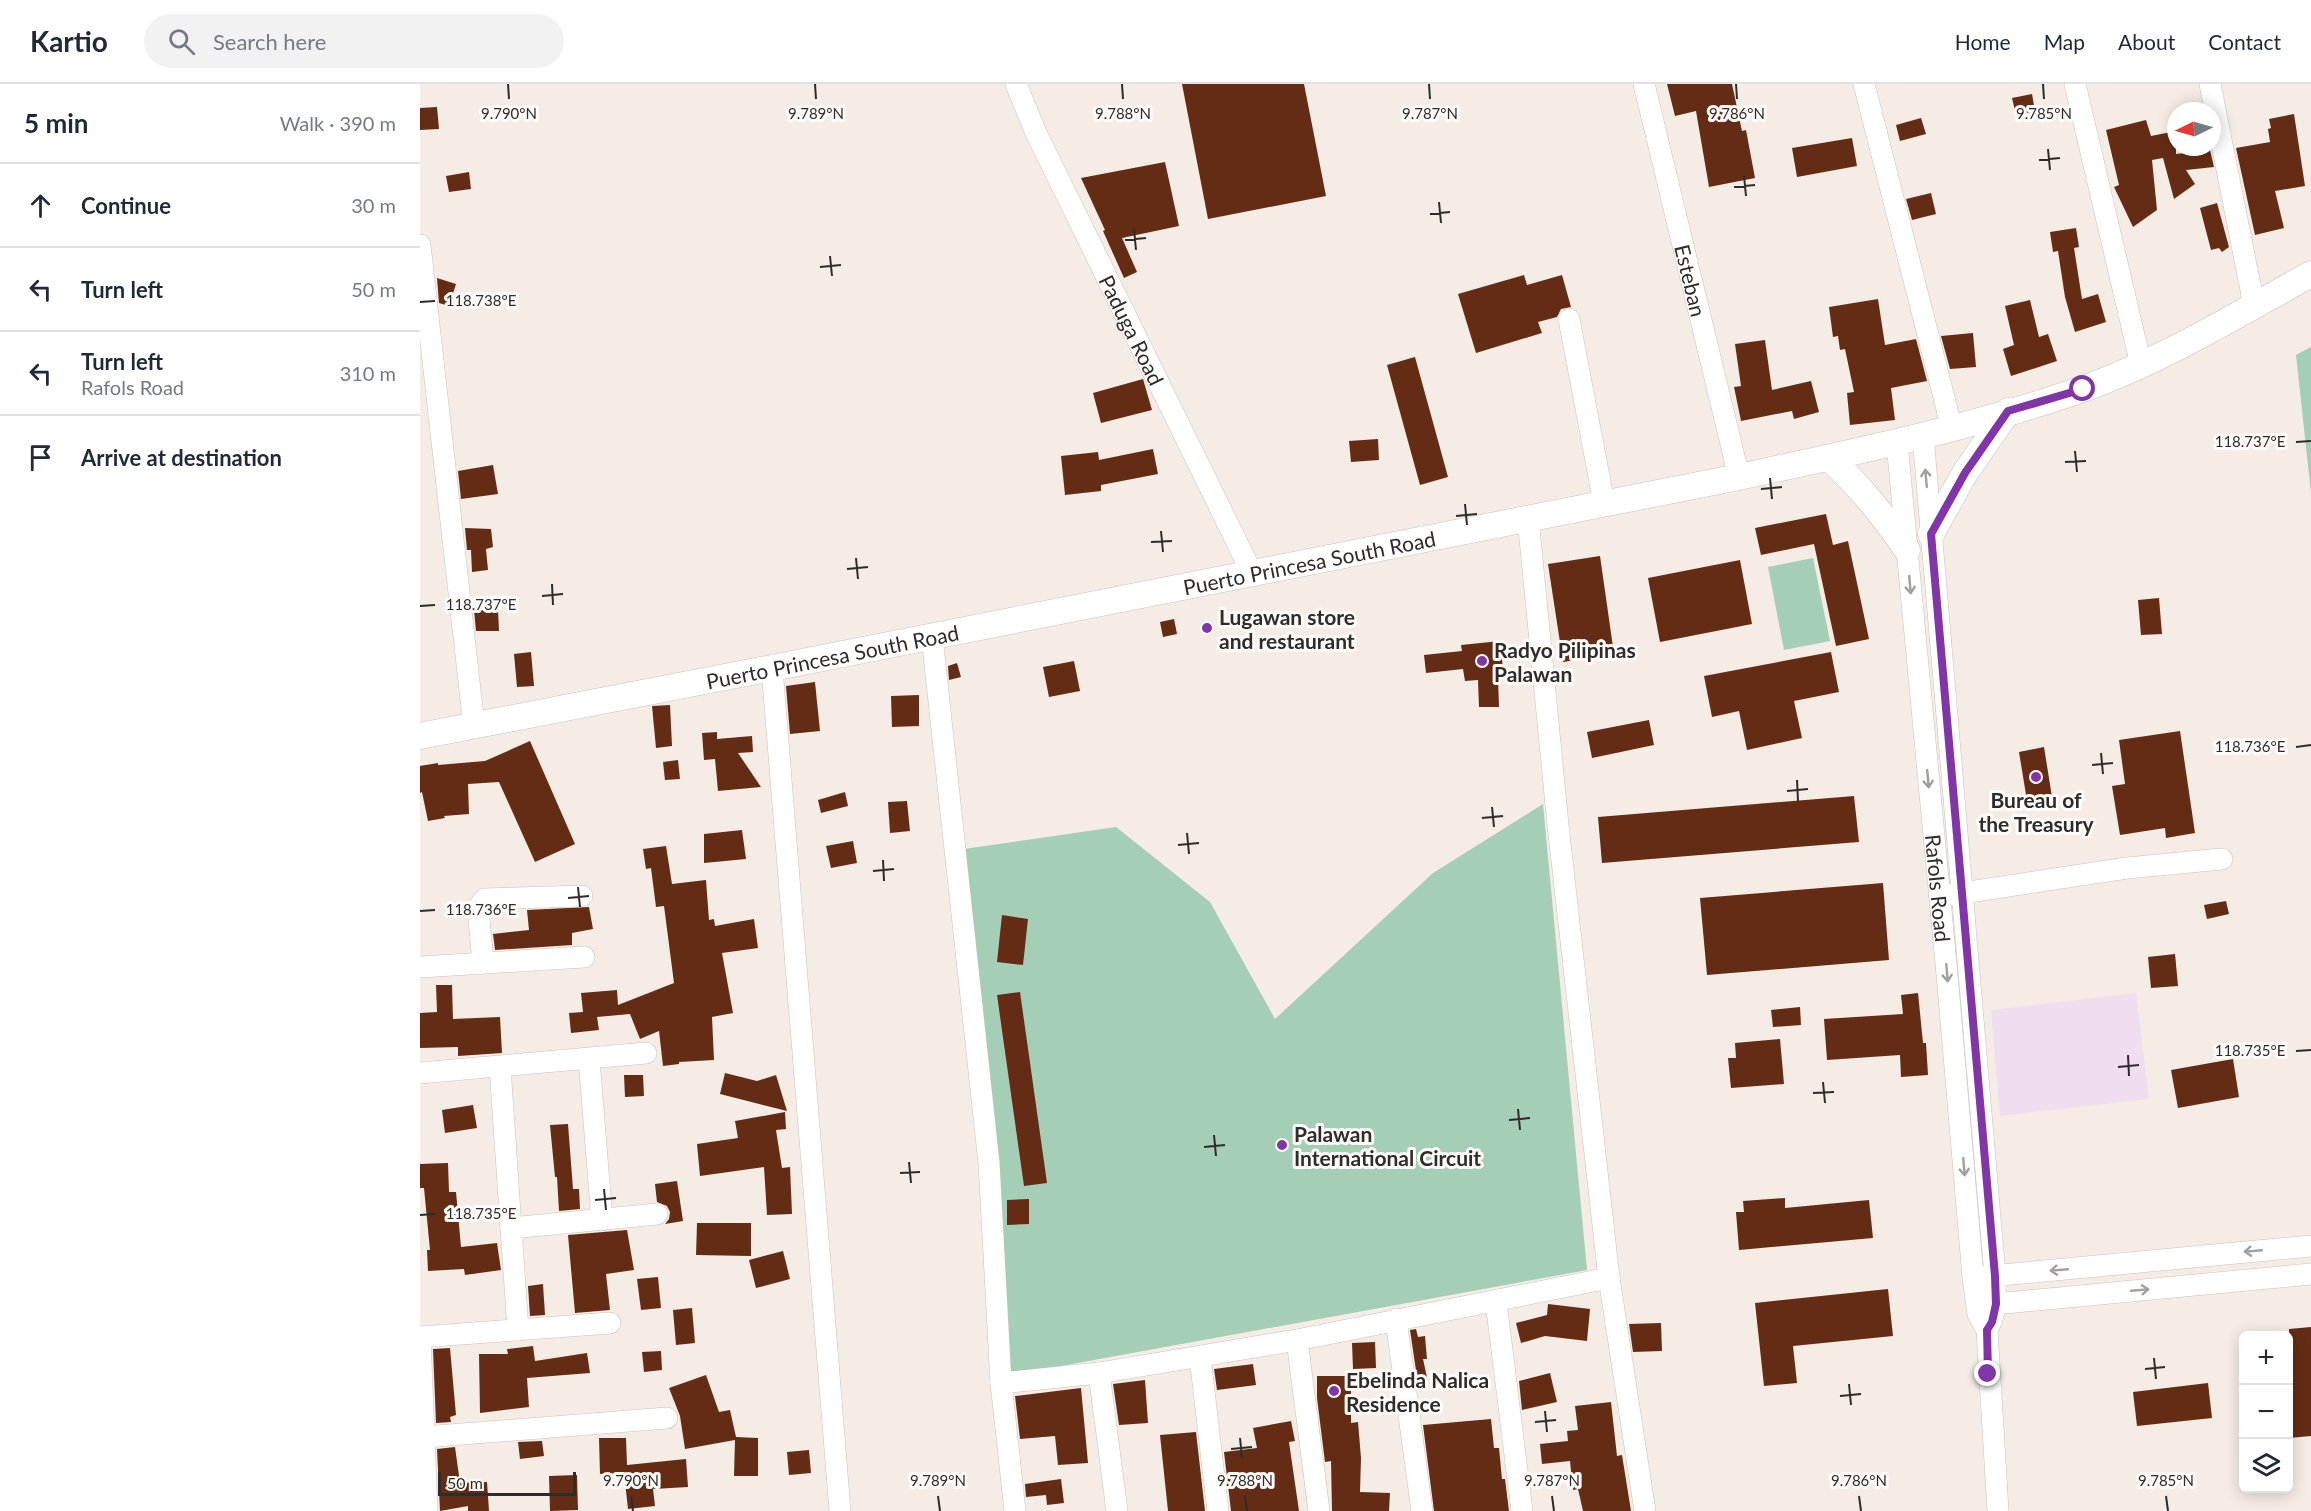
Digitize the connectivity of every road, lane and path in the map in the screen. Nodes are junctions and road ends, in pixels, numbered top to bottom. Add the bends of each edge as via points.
1 (1016, 84) edge
2 (1644, 84) edge
3 (1864, 84) edge
4 (2075, 84) edge
5 (2210, 84) edge
6 (420, 245) edge
7 (2311, 274) edge
8 (2254, 305) junction
9 (1569, 319) dead end
10 (2141, 365) junction
11 (2008, 411) junction
12 (1952, 429) junction
13 (1923, 436) junction
14 (1897, 443) junction
15 (1829, 458) junction
16 (1739, 477) junction
17 (1604, 503) junction
18 (1528, 518) junction
19 (1931, 534) junction
20 (1907, 550) junction
21 (1252, 573) junction
22 (932, 637) junction
23 (772, 668) junction
24 (474, 726) junction
25 (420, 736) edge
26 (2222, 859) dead end
27 (1962, 893) junction
28 (582, 896) dead end
29 (1939, 897) junction
30 (584, 957) dead end
31 (483, 963) junction
32 (420, 968) edge
33 (646, 1053) dead end
34 (589, 1059) junction
35 (500, 1067) junction
36 (420, 1073) edge
37 (657, 1214) dead end
38 (602, 1220) junction
39 (510, 1228) junction
40 (2311, 1246) edge
41 (2311, 1274) edge
42 (1995, 1276) junction
43 (1973, 1277) junction
44 (1609, 1278) junction
45 (1496, 1302) junction
46 (1986, 1305) junction
47 (1396, 1319) junction
48 (610, 1323) dead end
49 (518, 1330) junction
50 (420, 1337) edge
51 (1297, 1340) junction
52 (1200, 1357) junction
53 (1099, 1373) junction
54 (1001, 1383) junction
55 (668, 1418) dead end
56 (424, 1437) junction
57 (427, 1511) edge
58 (840, 1511) edge
59 (1016, 1511) edge
60 (1117, 1511) edge
61 (1218, 1511) edge
62 (1319, 1511) edge
63 (1422, 1511) edge
64 (1521, 1511) edge
65 (1645, 1511) edge
66 (1998, 1511) edge

1 - 21 street, Paduga Road via 1036,133
2 - 16 street, Esteban
3 - 12 street
4 - 10 street
5 - 8 street
6 - 24 street
7 - 8 main road, Puerto Princesa South Road
8 - 10 main road, Puerto Princesa South Road
9 - 17 street
10 - 11 main road, Puerto Princesa South Road via 2083,389
11 - 12 main road, Puerto Princesa South Road
11 - 19 main road via 1965,473
12 - 13 main road, Puerto Princesa South Road
13 - 14 main road, Puerto Princesa South Road
19 -> 13 street, Rafols Road
14 - 15 main road, Puerto Princesa South Road
14 - 20 street, Rafols Road
15 - 16 main road, Puerto Princesa South Road
15 - 20 main road via 1877,506
16 - 17 main road, Puerto Princesa South Road
17 - 18 main road, Puerto Princesa South Road
18 - 21 main road, Puerto Princesa South Road
18 - 44 street
19 - 27 street, Rafols Road
20 -> 29 street, Rafols Road
21 - 22 main road, Puerto Princesa South Road
22 - 23 main road, Puerto Princesa South Road
22 - 54 street via 989,1163
23 - 24 main road, Puerto Princesa South Road
23 - 58 street
24 - 25 main road, Puerto Princesa South Road
26 - 27 street via 2127,868
27 - 29 street
27 - 42 street, Rafols Road
28 - 31 street via 484,899 478,908
29 -> 43 street, Rafols Road
30 - 31 street
31 - 32 street
33 - 34 street
34 - 35 street
34 - 38 street
35 - 36 street
35 - 39 street
37 - 38 street
38 - 39 street
39 - 49 street
40 -> 42 street
46 -> 41 street
42 - 43 street
42 - 46 street, Rafols Road
43 - 46 street, Rafols Road
44 - 45 street
44 - 65 street
45 - 47 street
45 - 64 street
46 - 66 street, Rafols Road via 1992,1322 1987,1330 1988,1374
47 - 51 street
47 - 63 street
48 - 49 street
49 - 50 street
50 - 56 street
51 - 52 street
51 - 62 street
52 - 53 street
52 - 61 street
53 - 54 street
53 - 60 street
54 - 59 street
55 - 56 street
56 - 57 street

